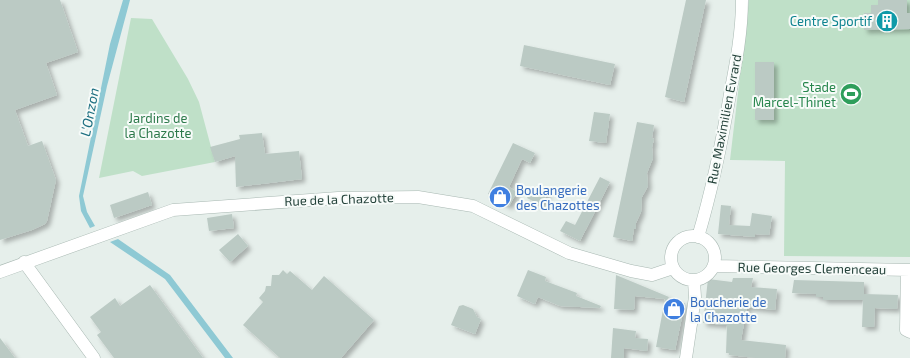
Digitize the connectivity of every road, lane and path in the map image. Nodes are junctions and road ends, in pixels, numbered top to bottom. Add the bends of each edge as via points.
1 (742, 0) edge
2 (698, 237) junction
3 (24, 262) junction
4 (714, 266) junction
5 (673, 268) junction
6 (909, 270) edge
7 (0, 272) edge
8 (694, 281) junction
9 (910, 332) edge
10 (94, 358) edge
11 (686, 358) edge

1 - 2 street, Rue Maximilien Evrard via 742,20 727,113
2 - 4 street via 705,240 714,251
2 - 5 street via 690,236 676,245 672,252
3 - 5 street, Rue de la Chazotte via 173,210 338,198 418,196 473,206 569,253 652,275
3 - 7 street, Rue de la Chazotte
3 - 10 street
4 - 6 street, Rue Georges Clemenceau
4 - 8 street via 703,279
5 - 8 street via 682,277
6 - 9 street via 906,330
8 - 11 street via 695,297

